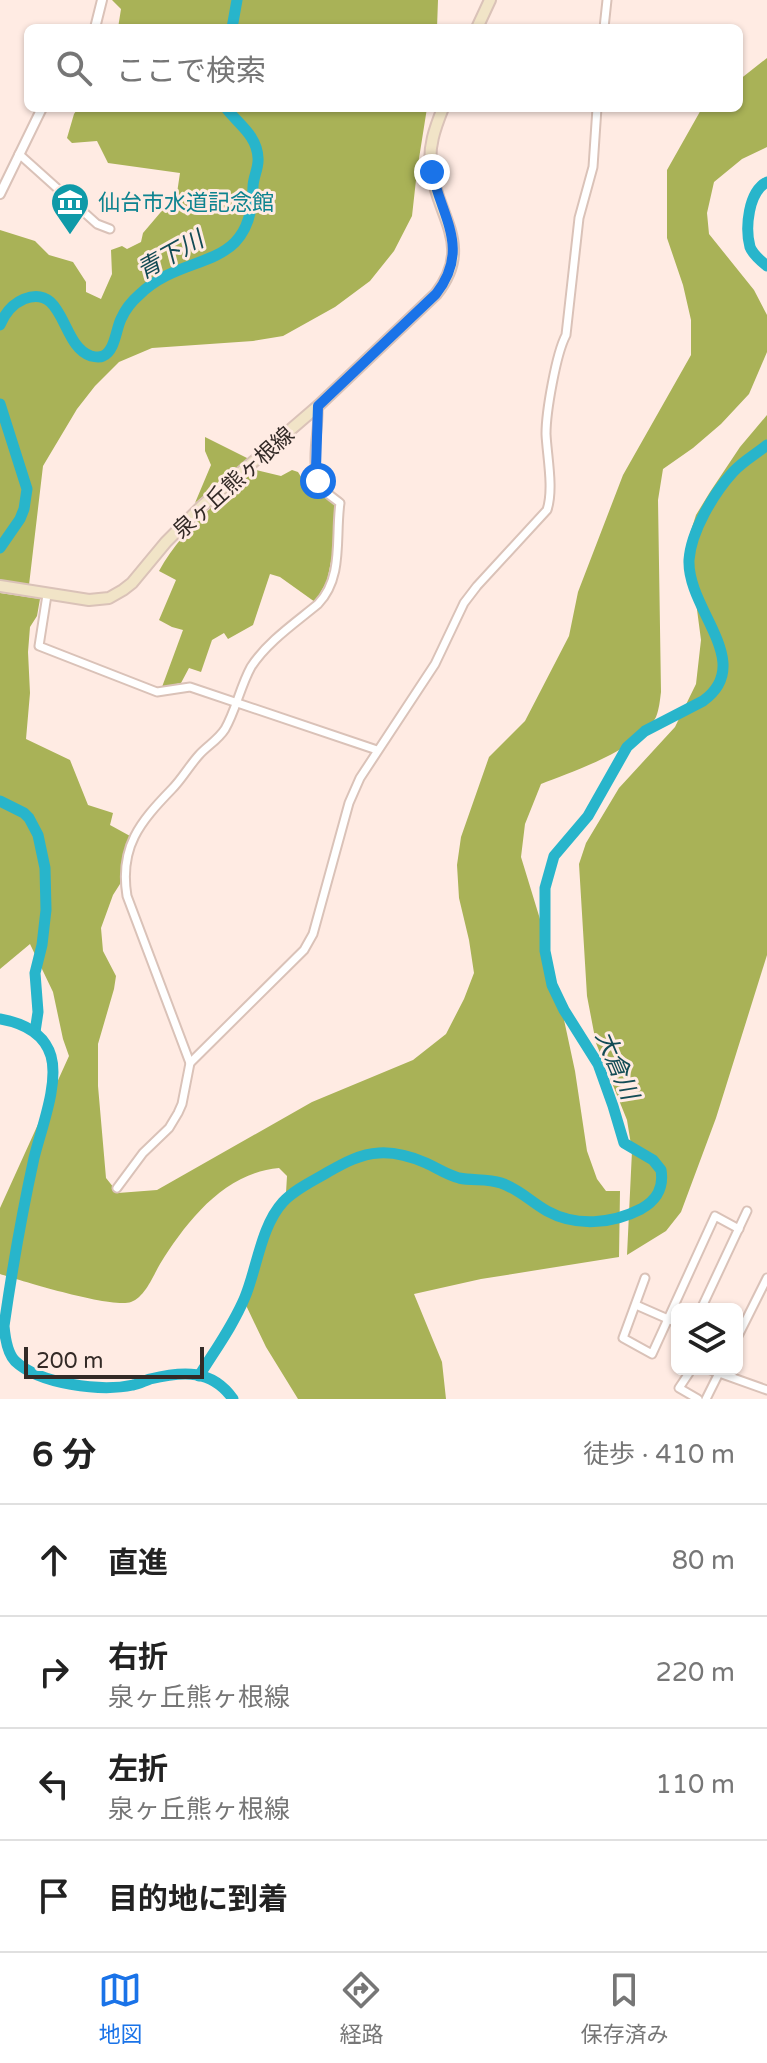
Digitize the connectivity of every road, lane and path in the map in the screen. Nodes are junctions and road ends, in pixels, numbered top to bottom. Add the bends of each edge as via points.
1 (102, 0) edge
2 (490, 0) edge
3 (607, 0) edge
4 (96, 24) edge
5 (479, 24) edge
6 (604, 24) edge
7 (40, 112) edge
8 (441, 112) edge
9 (597, 112) edge
10 (19, 154) junction
11 (0, 194) edge
12 (110, 229) dead end
13 (318, 406) junction
14 (0, 586) edge
15 (47, 595) junction
16 (236, 703) junction
17 (377, 750) junction
18 (190, 1063) junction
19 (117, 1188) dead end
20 (747, 1211) dead end
21 (739, 1229) junction
22 (645, 1278) dead end
23 (767, 1278) edge
24 (704, 1303) edge
25 (636, 1305) junction
26 (668, 1319) junction
27 (671, 1320) edge
28 (743, 1326) edge
29 (688, 1375) edge
30 (718, 1375) edge
31 (730, 1375) edge
32 (767, 1390) edge
33 (698, 1399) edge
34 (706, 1399) edge

1 - 4 street
2 - 5 main road
3 - 6 street
7 - 10 street
8 - 13 main road, 泉ヶ丘熊ヶ根線 via 433,134 431,166 451,230 449,274 425,304
9 - 17 street via 566,335 559,347 546,424 547,510 464,603 435,664
10 - 11 street
10 - 12 street via 97,224
13 - 15 main road, 泉ヶ丘熊ヶ根線 via 202,506 123,590 95,600
13 - 16 street via 318,481 340,503 333,579 326,596 260,654
14 - 15 main road, 泉ヶ丘熊ヶ根線
15 - 16 street via 39,646 157,692 190,687
16 - 17 street
16 - 18 street via 218,738 146,815 126,863 131,910
17 - 18 street via 349,803 304,950
18 - 19 street via 178,1113
20 - 21 street
21 - 24 street
21 - 26 street via 715,1216
22 - 25 street
23 - 28 street
25 - 26 street
25 - 26 street via 623,1338 652,1354
26 - 27 street
29 - 33 street via 679,1388
30 - 34 street
31 - 32 street

